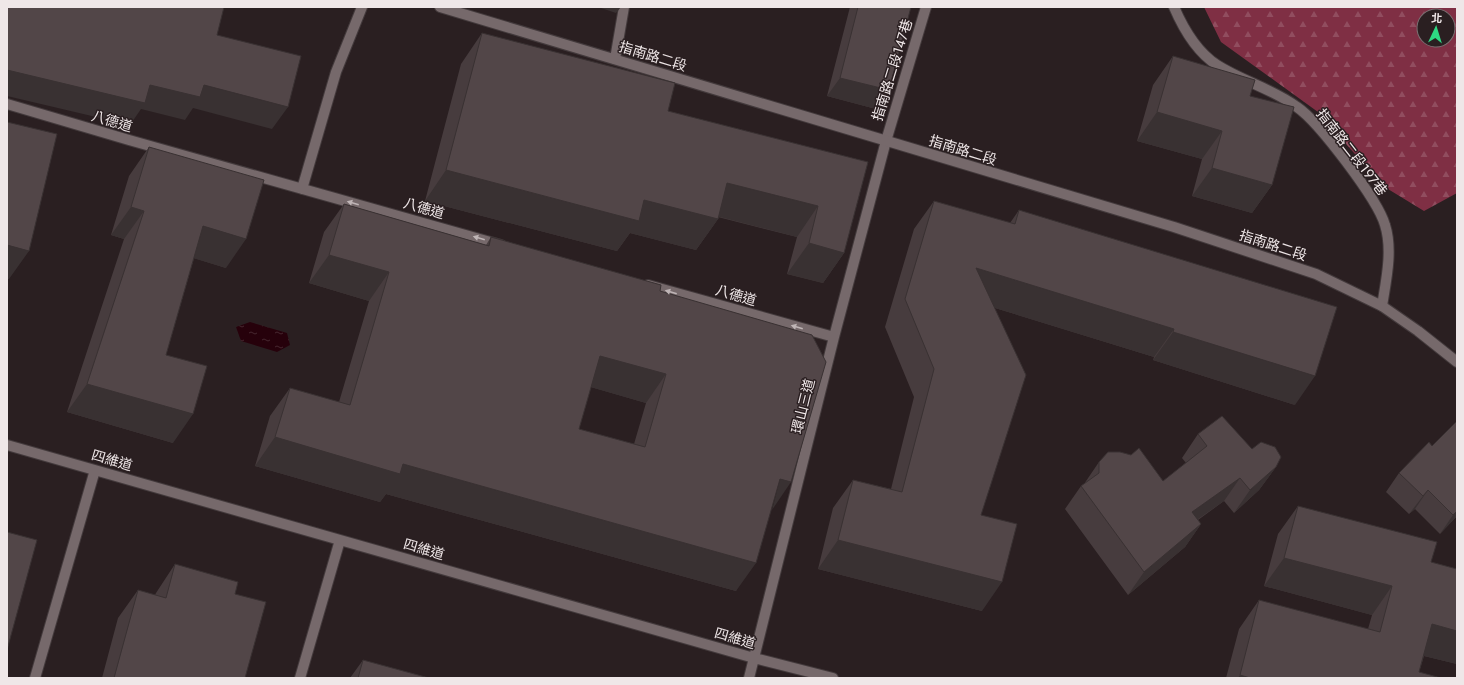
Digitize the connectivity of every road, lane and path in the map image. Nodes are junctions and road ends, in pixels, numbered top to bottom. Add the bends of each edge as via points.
1 (362, 7) edge
2 (440, 7) edge
3 (624, 7) edge
4 (926, 7) edge
5 (1174, 7) edge
6 (615, 59) junction
7 (7, 104) edge
8 (886, 141) junction
9 (302, 189) junction
10 (515, 248) edge
11 (636, 282) edge
12 (1382, 306) junction
13 (834, 337) junction
14 (1457, 362) edge
15 (7, 445) edge
16 (95, 470) junction
17 (340, 540) junction
18 (754, 658) junction
19 (35, 678) edge
20 (300, 678) edge
21 (749, 678) edge
22 (833, 678) edge

1 - 9 street via 336,72
2 - 6 street, 指南路二段
3 - 6 street
4 - 8 street, 指南路二段147巷
5 - 12 street, 指南路二段197巷 via 1198,48 1216,64 1298,107 1314,122 1371,196 1385,225 1388,241
6 - 8 street, 指南路二段
7 - 9 street, 八德道
8 - 12 street, 指南路二段 via 1174,227 1278,261 1316,274
8 - 13 street, 環山三道
10 -> 9 street, 八德道
13 -> 11 street, 八德道
12 - 14 street, 指南路二段
13 - 18 street, 環山三道
15 - 16 street, 四維道
16 - 17 street, 四維道
16 - 19 street
17 - 18 street, 四維道
17 - 20 street
18 - 21 street, 環山三道
18 - 22 street, 四維道

